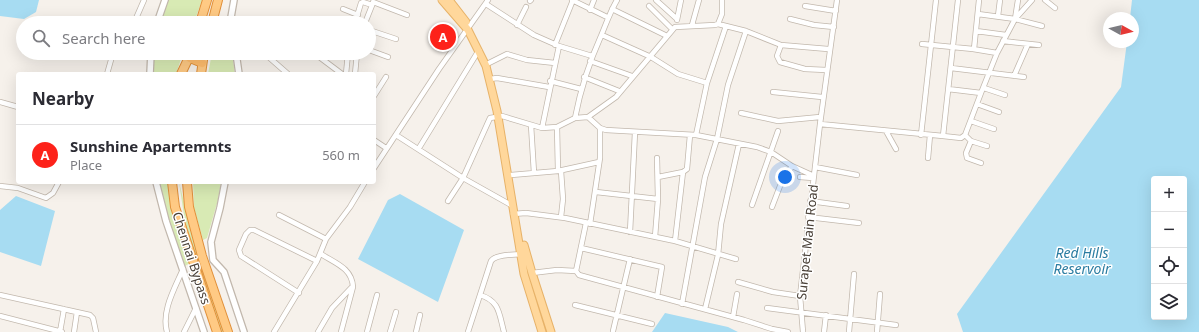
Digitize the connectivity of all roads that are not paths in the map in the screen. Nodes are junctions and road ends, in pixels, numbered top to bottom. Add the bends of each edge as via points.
1 (144, 0) edge
2 (165, 0) edge
3 (207, 0) edge
4 (218, 0) edge
5 (234, 0) edge
6 (442, 0) edge
7 (449, 0) edge
8 (573, 0) edge
9 (594, 0) edge
10 (617, 0) edge
11 (656, 0) edge
12 (681, 0) edge
13 (699, 0) edge
14 (722, 0) edge
15 (837, 0) edge
16 (936, 0) edge
17 (958, 0) edge
18 (979, 0) edge
19 (1000, 0) edge
20 (1018, 0) edge
21 (1032, 0) edge
22 (1045, 0) edge
23 (487, 2) edge
24 (373, 3) edge
25 (649, 6) dead end
26 (805, 6) dead end
27 (526, 7) dead end
28 (1055, 8) dead end
29 (343, 9) dead end
30 (612, 9) junction
31 (590, 10) junction
32 (836, 11) junction
33 (978, 14) junction
34 (358, 15) joint
35 (407, 15) dead end
36 (137, 16) edge
37 (159, 16) edge
38 (202, 16) edge
39 (214, 16) edge
40 (231, 16) edge
41 (368, 16) edge
42 (998, 16) junction
43 (607, 18) junction
44 (677, 18) junction
45 (790, 19) dead end
46 (1015, 19) junction
47 (718, 24) junction
48 (517, 25) junction
49 (692, 25) junction
50 (726, 26) junction
51 (1042, 26) dead end
52 (834, 27) junction
53 (674, 28) junction
54 (469, 29) junction
55 (746, 31) junction
56 (976, 32) junction
57 (376, 33) edge
58 (602, 35) junction
59 (667, 36) junction
60 (1006, 36) junction
61 (396, 40) dead end
62 (1003, 41) junction
63 (922, 44) dead end
64 (1028, 44) junction
65 (557, 45) junction
66 (781, 45) junction
67 (932, 45) junction
68 (1039, 45) dead end
69 (953, 47) junction
70 (828, 49) junction
71 (974, 49) junction
72 (478, 50) junction
73 (376, 53) edge
74 (998, 53) junction
75 (388, 57) dead end
76 (651, 57) junction
77 (591, 58) junction
78 (111, 60) edge
79 (151, 60) edge
80 (188, 60) edge
81 (197, 60) edge
82 (203, 60) edge
83 (237, 60) edge
84 (272, 60) edge
85 (323, 60) edge
86 (347, 60) edge
87 (356, 60) edge
88 (489, 62) junction
89 (202, 63) junction
90 (555, 63) junction
91 (951, 68) junction
92 (826, 70) junction
93 (108, 72) edge
94 (150, 72) edge
95 (183, 72) edge
96 (201, 72) edge
97 (239, 72) edge
98 (286, 72) edge
99 (339, 72) edge
100 (346, 72) edge
101 (355, 72) edge
102 (990, 73) junction
103 (632, 76) junction
104 (1014, 76) junction
105 (386, 77) dead end
106 (584, 77) junction
107 (492, 78) junction
108 (1024, 78) dead end
109 (550, 81) junction
110 (707, 83) junction
111 (549, 87) junction
112 (984, 88) junction
113 (581, 89) junction
114 (948, 89) junction
115 (619, 92) junction
116 (773, 92) dead end
117 (376, 93) edge
118 (981, 93) junction
119 (1005, 95) dead end
120 (822, 97) junction
121 (0, 102) edge
122 (977, 104) junction
123 (16, 106) edge
124 (999, 112) dead end
125 (741, 113) dead end
126 (499, 116) junction
127 (588, 117) junction
128 (820, 117) junction
129 (575, 118) junction
130 (971, 121) junction
131 (820, 124) junction
132 (531, 125) junction
133 (557, 127) junction
134 (542, 128) junction
135 (600, 128) junction
136 (994, 129) dead end
137 (778, 131) dead end
138 (886, 131) junction
139 (635, 132) junction
140 (396, 135) junction
141 (690, 135) junction
142 (696, 135) junction
143 (921, 135) junction
144 (930, 135) junction
145 (965, 135) junction
146 (943, 136) junction
147 (717, 139) junction
148 (376, 141) edge
149 (971, 141) junction
150 (739, 144) junction
151 (988, 146) dead end
152 (386, 148) junction
153 (419, 148) junction
154 (896, 149) dead end
155 (771, 152) junction
156 (657, 158) dead end
157 (928, 158) dead end
158 (599, 162) junction
159 (981, 163) dead end
160 (376, 165) edge
161 (792, 166) junction
162 (815, 167) junction
163 (559, 171) junction
164 (683, 172) junction
165 (534, 173) junction
166 (511, 175) junction
167 (857, 175) dead end
168 (658, 177) junction
169 (800, 177) dead end
170 (814, 177) junction
171 (463, 178) junction
172 (58, 184) edge
173 (157, 184) edge
174 (172, 184) edge
175 (187, 184) edge
176 (225, 184) edge
177 (363, 184) edge
178 (0, 186) edge
179 (596, 192) junction
180 (633, 198) junction
181 (658, 199) junction
182 (448, 201) dead end
183 (810, 201) junction
184 (511, 205) junction
185 (752, 205) dead end
186 (847, 206) dead end
187 (772, 207) dead end
188 (515, 214) junction
189 (279, 215) dead end
190 (808, 217) junction
191 (561, 218) junction
192 (860, 223) dead end
193 (588, 224) junction
194 (630, 232) junction
195 (655, 237) junction
196 (326, 239) junction
197 (675, 241) junction
198 (692, 247) junction
199 (581, 248) junction
200 (321, 254) junction
201 (522, 254) junction
202 (718, 255) junction
203 (630, 259) junction
204 (736, 259) dead end
205 (317, 261) junction
206 (183, 267) junction
207 (576, 271) junction
208 (532, 273) junction
209 (854, 274) dead end
210 (738, 282) dead end
211 (352, 287) junction
212 (623, 288) junction
213 (299, 293) junction
214 (737, 294) dead end
215 (880, 294) dead end
216 (0, 295) edge
217 (377, 295) dead end
218 (480, 295) junction
219 (800, 296) junction
220 (657, 297) junction
221 (682, 304) junction
222 (576, 305) dead end
223 (196, 308) junction
224 (767, 308) dead end
225 (64, 309) junction
226 (705, 309) junction
227 (77, 312) junction
228 (396, 312) dead end
229 (801, 312) junction
230 (617, 314) junction
231 (420, 315) dead end
232 (826, 315) junction
233 (0, 316) edge
234 (733, 317) junction
235 (851, 319) junction
236 (878, 323) junction
237 (652, 324) dead end
238 (896, 325) dead end
239 (275, 331) edge
240 (613, 331) dead end
241 (61, 332) edge
242 (74, 332) edge
243 (96, 332) edge
244 (167, 332) edge
245 (184, 332) edge
246 (204, 332) edge
247 (217, 332) edge
248 (228, 332) edge
249 (244, 332) edge
250 (281, 332) edge
251 (318, 332) edge
252 (341, 332) edge
253 (367, 332) edge
254 (390, 332) edge
255 (416, 332) edge
256 (468, 332) edge
257 (504, 332) edge
258 (542, 332) edge
259 (551, 332) edge
260 (788, 332) edge
261 (803, 332) edge
262 (824, 332) edge
263 (849, 332) edge
264 (877, 332) edge

1 - 36 street
2 - 37 street
3 - 38 highway
4 - 39 highway
5 - 40 street
6 - 54 main road
7 - 54 main road
8 - 31 street
8 - 65 street
9 - 31 street
10 - 30 street
11 - 44 street
12 - 44 street
13 - 49 street
14 - 47 street via 722,14
15 - 32 street, Surapet Main Road
16 - 67 street
17 - 69 street
18 - 33 street
19 - 42 street
20 - 46 street
21 - 46 street
22 - 28 street
23 - 48 street
23 - 54 street
24 - 34 street via 361,3
24 - 35 street
24 - 41 street
25 - 53 street
26 - 32 street
27 - 48 street
29 - 34 street
30 - 43 street
30 - 59 street
31 - 43 street
32 - 52 street, Surapet Main Road
33 - 42 street
33 - 56 street
42 - 46 street
43 - 58 street
44 - 53 street
45 - 52 street
46 - 51 street
46 - 60 street
47 - 49 street
47 - 50 street
48 - 65 street
49 - 53 street
50 - 55 street
50 - 110 street
52 - 70 street, Surapet Main Road
53 - 59 street
54 - 72 main road
54 - 88 main road
54 - 140 street
55 - 66 street
55 - 147 street via 728,85
56 - 60 street
56 - 71 street
57 - 61 street
58 - 76 street
58 - 77 street
59 - 76 street
60 - 62 street
62 - 64 street
62 - 74 street
63 - 67 street
64 - 68 street
64 - 104 street
65 - 77 street
65 - 90 street
66 - 70 street
66 - 92 street via 777,58 780,62 795,67
67 - 69 street
67 - 143 street
69 - 71 street
69 - 91 street
70 - 92 street, Surapet Main Road
71 - 74 street
72 - 107 main road
72 - 153 street
73 - 75 street
74 - 102 street
76 - 103 street
76 - 110 street via 678,74
77 - 103 street
77 - 106 street
78 - 93 street
79 - 94 street
80 - 95 highway
81 - 89 highway
82 - 89 highway
83 - 97 street
84 - 98 street
85 - 99 street
86 - 100 street
87 - 101 street
88 - 90 street via 507,54 527,60
88 - 107 main road
89 - 96 highway
90 - 109 street
91 - 102 street
91 - 114 street
92 - 120 street, Surapet Main Road
102 - 104 street
102 - 112 street
103 - 115 street
104 - 108 street
105 - 117 street
106 - 113 street
106 - 115 street
107 - 111 street
107 - 126 main road
109 - 111 street
109 - 113 street
110 - 142 street
111 - 134 street
112 - 118 street
112 - 119 street
113 - 129 street
114 - 118 street
114 - 146 street
115 - 127 street via 616,97
116 - 120 street
118 - 122 street
120 - 128 street, Surapet Main Road
121 - 123 street
122 - 124 street
122 - 130 street
125 - 128 street via 778,121
126 - 132 street
126 - 166 main road
126 - 171 street via 490,118
126 - 184 main road
127 - 129 street
127 - 135 street
128 - 131 street, Surapet Main Road
129 - 133 street
130 - 136 street
130 - 145 street
131 - 138 street
131 - 162 street, Surapet Main Road
132 - 134 street
132 - 165 street
133 - 134 street
133 - 163 street
135 - 139 street
135 - 158 street
137 - 155 street
138 - 143 street
138 - 154 street
139 - 141 street
139 - 180 street
140 - 152 street
140 - 153 street
141 - 142 street
141 - 164 street via 689,167
142 - 147 street
143 - 144 street
144 - 146 street
144 - 157 street
145 - 146 street via 961,138
145 - 149 street
147 - 150 street
147 - 198 street via 705,177
148 - 152 street
149 - 151 street
149 - 159 street via 966,158
150 - 155 street
150 - 202 street via 721,224
152 - 160 street
153 - 171 street
155 - 161 street
155 - 185 street
156 - 168 street
158 - 163 street
158 - 179 street
161 - 170 street
161 - 187 street via 780,186
162 - 167 street
162 - 170 street, Surapet Main Road
163 - 165 street
163 - 191 street via 563,198
164 - 168 street
164 - 197 street
165 - 166 street
166 - 188 main road
168 - 181 street
169 - 170 street
170 - 183 street, Surapet Main Road
171 - 182 street
171 - 184 street
172 - 178 street via 53,193 46,198 18,188
173 - 206 street via 166,221
174 - 247 highway, Chennai Bypass via 176,207
175 - 248 highway, Chennai Bypass via 189,207 202,256
176 - 249 street via 211,242 213,260 224,272
177 - 196 street
179 - 180 street
179 - 193 street
180 - 181 street
180 - 194 street
181 - 195 street
183 - 186 street
183 - 190 street, Surapet Main Road
184 - 188 main road
188 - 191 street
188 - 201 main road
188 - 208 main road
189 - 196 street
190 - 192 street
190 - 219 street, Surapet Main Road
191 - 193 street
193 - 194 street
193 - 199 street
194 - 195 street
195 - 197 street
196 - 200 street
197 - 198 street
198 - 202 street
198 - 221 street
199 - 203 street
199 - 207 street
200 - 205 street
200 - 211 street via 347,270
201 - 218 street via 493,258
201 - 258 main road via 524,274
202 - 204 street
202 - 226 street
203 - 212 street
203 - 220 street via 662,268
205 - 213 street
205 - 213 street via 254,230 246,234 239,250 241,256
206 - 223 street
206 - 244 street via 165,319
207 - 208 street
207 - 212 street via 584,278
208 - 259 main road
209 - 235 street
210 - 219 street via 773,292
211 - 251 street via 332,308
211 - 252 street
212 - 220 street
212 - 230 street
213 - 239 street
214 - 234 street
215 - 236 street
216 - 225 street
217 - 253 street
218 - 256 street
218 - 257 street via 490,298 495,303
219 - 229 street, Surapet Main Road
220 - 221 street
221 - 226 street
222 - 230 street
223 - 245 street
223 - 246 street
224 - 229 street
225 - 227 street
225 - 241 street
226 - 234 street
227 - 242 street
227 - 243 street via 93,318
228 - 254 street
229 - 232 street
229 - 261 street, Surapet Main Road
230 - 237 street
230 - 240 street
231 - 255 street
232 - 235 street
232 - 262 street
233 - 241 street
234 - 260 street via 772,330
235 - 236 street
235 - 263 street
236 - 238 street
236 - 264 street
239 - 250 street

